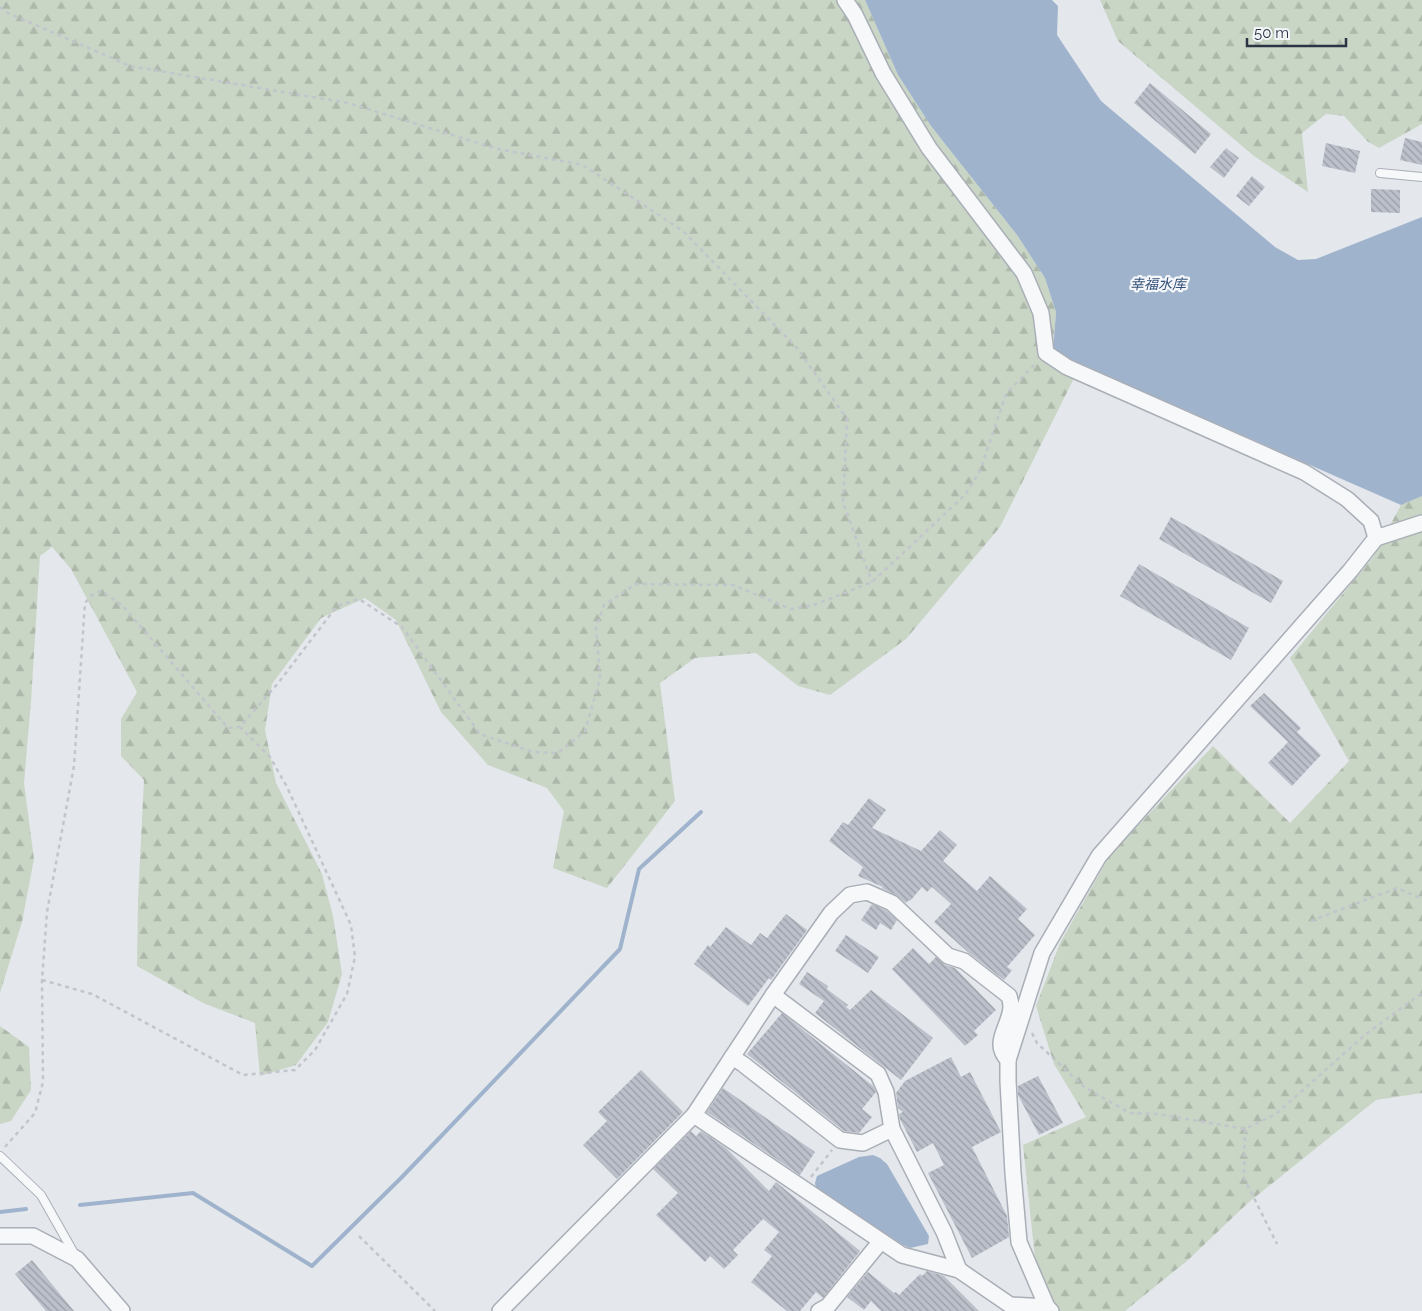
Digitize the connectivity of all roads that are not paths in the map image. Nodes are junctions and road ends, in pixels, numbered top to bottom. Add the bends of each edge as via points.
1 (845, 0) edge
2 (1380, 173) dead end
3 (1422, 177) edge
4 (1422, 523) edge
5 (1376, 538) junction
6 (773, 995) junction
7 (732, 1058) junction
8 (1008, 1060) junction
9 (694, 1115) junction
10 (892, 1129) junction
11 (0, 1154) edge
12 (0, 1236) edge
13 (881, 1241) junction
14 (77, 1259) junction
15 (959, 1270) junction
16 (1049, 1309) edge
17 (122, 1311) edge
18 (500, 1311) edge
19 (819, 1311) edge

1 - 5 street via 883,73 929,148 1024,273 1041,313 1046,353 1067,367 1304,472 1347,499 1372,521
2 - 3 lane
4 - 5 street
5 - 8 street via 1099,856 1042,953
6 - 7 street
6 - 8 street via 832,912 850,896 867,892 892,904 948,956 964,961 1009,996 1011,1007 1000,1044
6 - 10 street via 878,1074 886,1092
7 - 9 street
7 - 10 street via 840,1140 863,1143
8 - 16 street via 1019,1242
9 - 13 street
9 - 18 street
10 - 15 street via 944,1232
11 - 14 lane via 42,1195
12 - 14 street via 33,1236
13 - 15 street via 902,1255
13 - 19 street via 828,1306
14 - 17 street
15 - 16 street via 1010,1305

